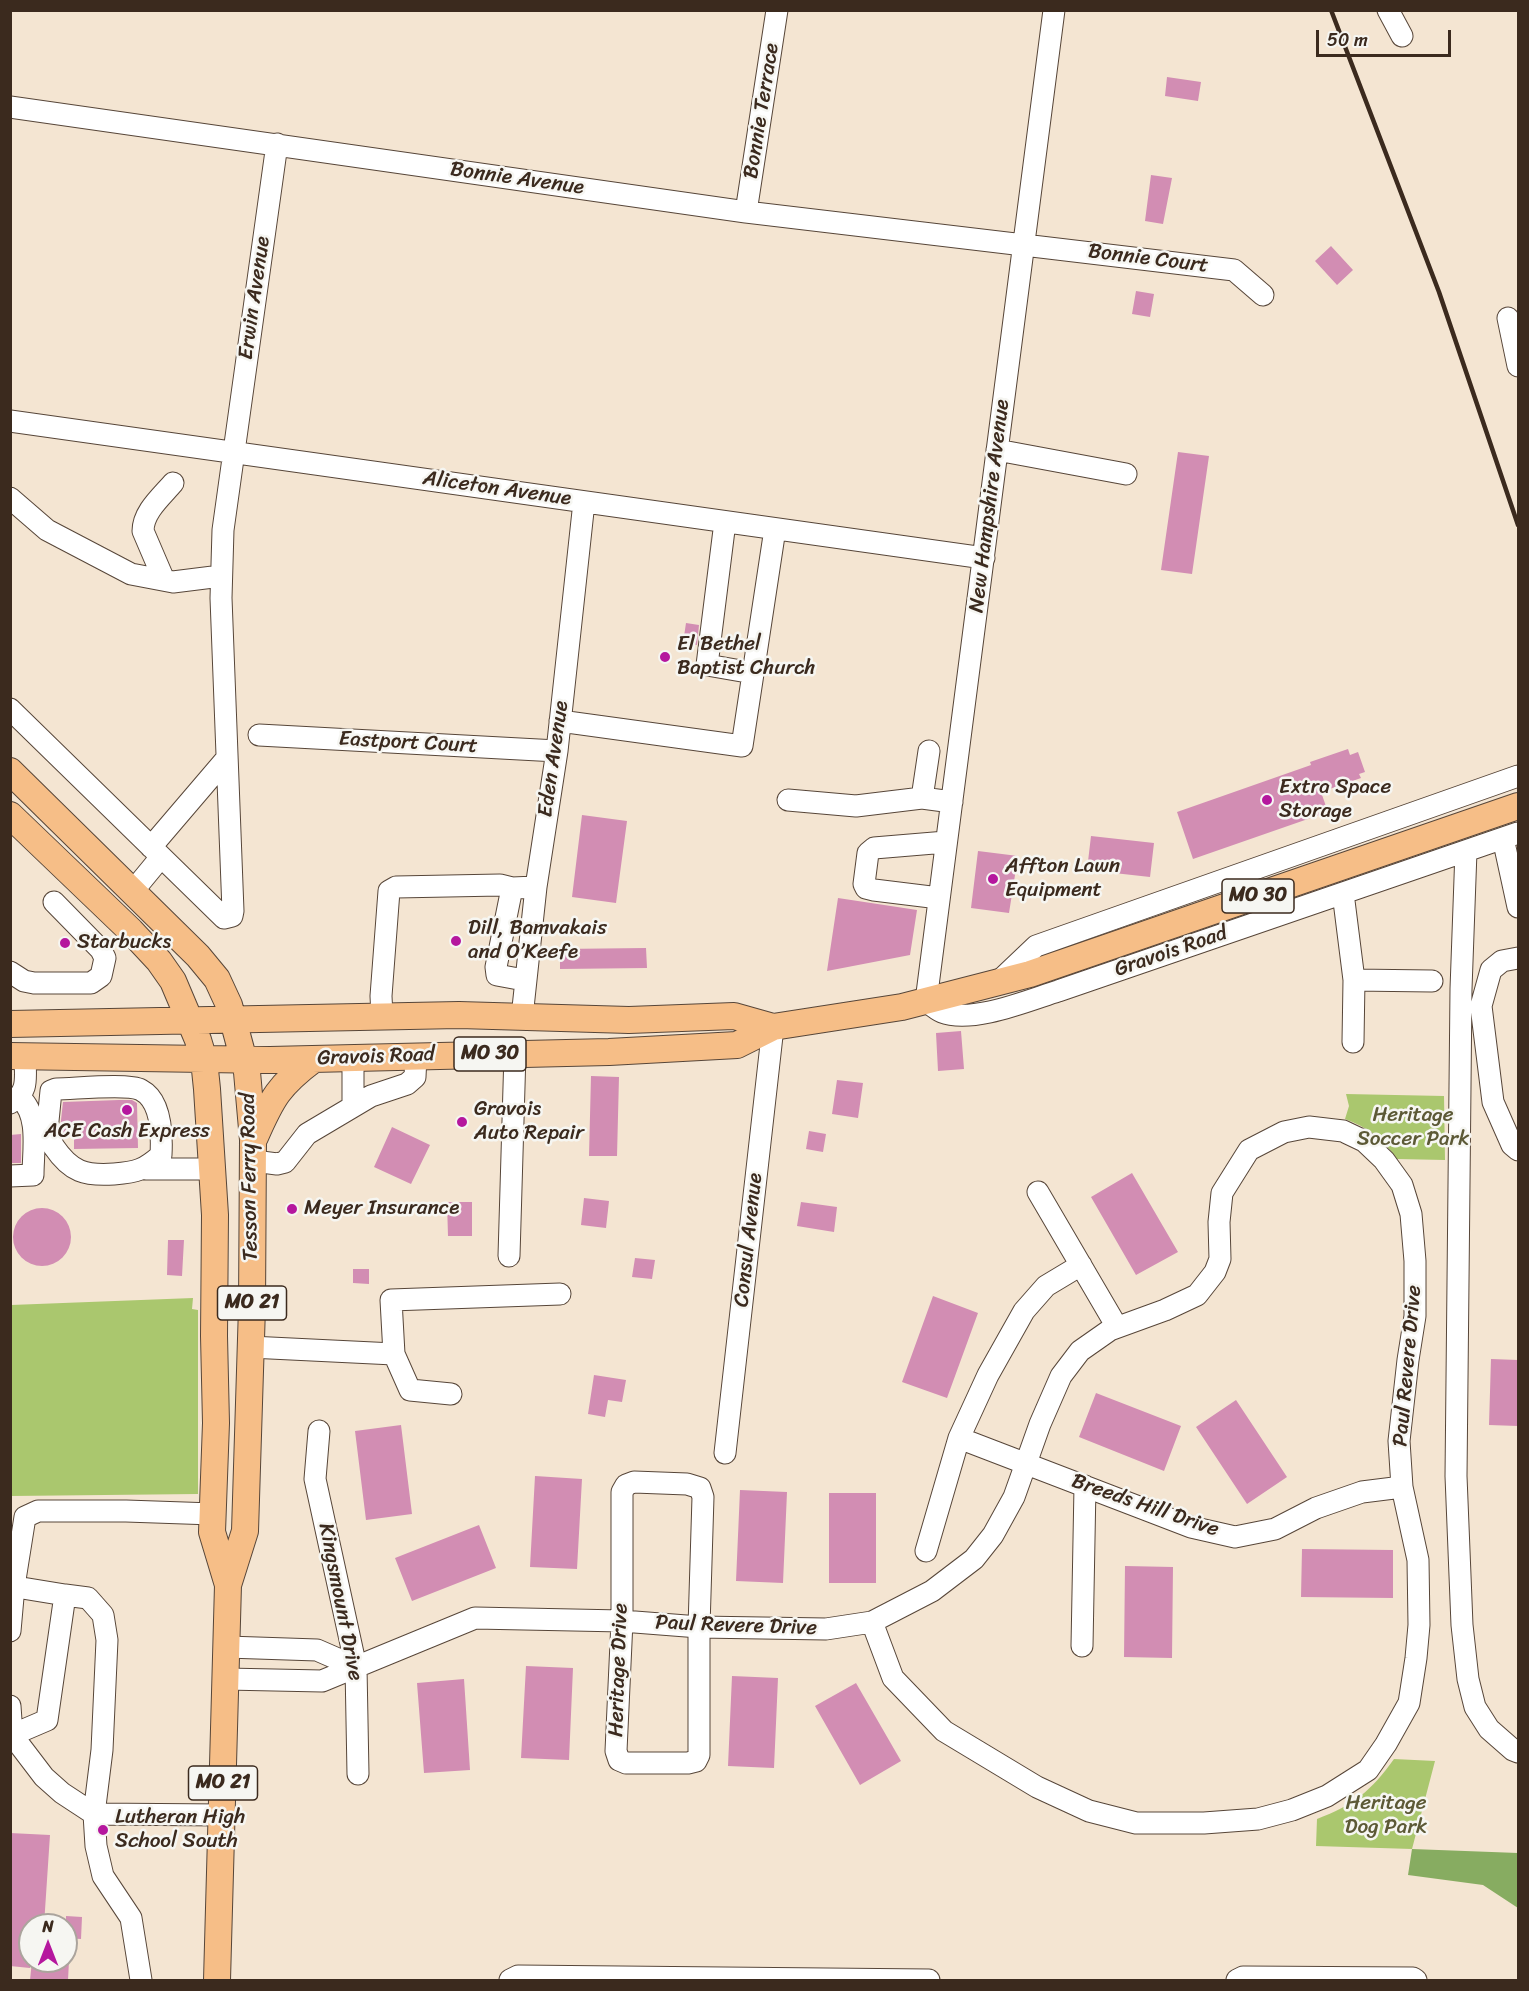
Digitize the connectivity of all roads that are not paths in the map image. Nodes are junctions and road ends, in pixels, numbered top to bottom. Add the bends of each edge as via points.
1 (777, 10) edge
2 (1054, 10) edge
3 (1388, 10) edge
4 (1402, 36) dead end
5 (10, 107) edge
6 (277, 144) junction
7 (746, 212) junction
8 (1023, 244) junction
9 (1263, 295) dead end
10 (1508, 318) dead end
11 (1518, 366) edge
12 (10, 421) edge
13 (997, 450) junction
14 (232, 452) junction
15 (1126, 474) dead end
16 (173, 483) dead end
17 (10, 498) edge
18 (584, 502) junction
19 (724, 522) junction
20 (775, 529) junction
21 (984, 558) junction
22 (222, 576) junction
23 (164, 580) junction
24 (753, 673) junction
25 (10, 709) edge
26 (560, 721) junction
27 (259, 735) dead end
28 (557, 751) junction
29 (929, 751) dead end
30 (227, 758) junction
31 (10, 771) edge
32 (1518, 776) edge
33 (922, 798) junction
34 (788, 800) dead end
35 (952, 802) junction
36 (1518, 806) edge
37 (10, 815) edge
38 (1511, 835) edge
39 (946, 842) junction
40 (1466, 851) junction
41 (156, 852) junction
42 (536, 887) junction
43 (512, 888) junction
44 (133, 891) junction
45 (1343, 893) junction
46 (939, 898) junction
47 (54, 902) dead end
48 (1518, 907) edge
49 (1518, 958) edge
50 (10, 972) edge
51 (524, 980) junction
52 (1354, 980) junction
53 (1432, 981) dead end
54 (996, 984) junction
55 (926, 1001) junction
56 (382, 1017) junction
57 (522, 1017) junction
58 (234, 1020) junction
59 (190, 1021) junction
60 (10, 1024) edge
61 (773, 1027) junction
62 (1353, 1042) dead end
63 (515, 1053) junction
64 (416, 1056) junction
65 (18, 1057) edge
66 (62, 1057) junction
67 (353, 1057) junction
68 (314, 1059) junction
69 (204, 1060) junction
70 (244, 1060) junction
71 (64, 1089) junction
72 (15, 1101) edge
73 (353, 1106) junction
74 (40, 1124) junction
75 (1518, 1150) edge
76 (254, 1151) junction
77 (153, 1162) junction
78 (212, 1169) junction
79 (10, 1176) edge
80 (1038, 1192) dead end
81 (509, 1256) dead end
82 (1081, 1265) junction
83 (560, 1294) dead end
84 (1117, 1327) junction
85 (250, 1347) junction
86 (394, 1354) junction
87 (451, 1394) dead end
88 (319, 1431) dead end
89 (959, 1438) junction
90 (725, 1452) dead end
91 (1026, 1463) junction
92 (1085, 1486) junction
93 (1402, 1487) junction
94 (213, 1514) junction
95 (926, 1551) dead end
96 (228, 1585) junction
97 (12, 1586) edge
98 (65, 1595) junction
99 (622, 1621) junction
100 (872, 1622) junction
101 (699, 1628) junction
102 (10, 1631) edge
103 (1082, 1646) dead end
104 (227, 1647) junction
105 (356, 1667) junction
106 (226, 1679) junction
107 (10, 1706) edge
108 (12, 1735) edge
109 (1518, 1752) edge
110 (358, 1774) dead end
111 (94, 1814) junction
112 (223, 1815) junction
113 (141, 1980) edge
114 (217, 1980) edge
115 (510, 1980) edge
116 (929, 1980) edge
117 (1237, 1980) edge
118 (1416, 1980) edge

1 - 7 street, Bonnie Terrace
2 - 8 street, New Hampshire Avenue
3 - 4 street
5 - 6 street, Bonnie Avenue
6 - 7 street, Bonnie Avenue
6 - 14 street, Erwin Avenue
7 - 8 street, Bonnie Avenue
8 - 9 street, Bonnie Court via 1234,270
8 - 13 street, New Hampshire Avenue
10 - 11 street
12 - 14 street, Aliceton Avenue
13 - 15 street
13 - 21 street, New Hampshire Avenue
14 - 18 street, Aliceton Avenue
14 - 22 street, Erwin Avenue
16 - 23 street via 145,517 143,525
17 - 23 street via 47,530 131,574
18 - 19 street, Aliceton Avenue
18 - 26 street, Eden Avenue
19 - 20 street, Aliceton Avenue
19 - 24 street via 707,665
20 - 21 street, Aliceton Avenue
20 - 24 street
21 - 35 street, New Hampshire Avenue
22 - 23 street
22 - 30 street, Erwin Avenue
24 - 26 street via 742,746
25 - 41 street
26 - 28 street, Eden Avenue
27 - 28 street, Eastport Court
28 - 42 street, Eden Avenue
29 - 33 street
30 - 41 street
30 - 41 street, Erwin Avenue via 232,916 224,918
31 - 44 main road, Tesson Ferry Road
32 - 54 street, Gravois Road via 1036,946
33 - 34 street via 856,806
33 - 35 street
35 - 39 street, New Hampshire Avenue
36 - 54 main road, Gravois Road / MO 30
37 - 59 main road via 153,954 173,981
38 - 40 street, Gravois Road
38 - 48 street
39 - 46 street, New Hampshire Avenue
39 - 46 street via 874,848 868,853 864,884 874,890
40 - 45 street, Gravois Road
40 - 109 street via 1456,1476 1461,1614 1475,1707 1489,1729
41 - 44 street
42 - 43 street
42 - 51 street, Eden Avenue
43 - 51 street via 497,975
43 - 56 street via 396,887 389,891
44 - 58 main road, Tesson Ferry Road via 217,978
45 - 52 street
45 - 55 street, Gravois Road via 992,1011 971,1015 942,1012
46 - 55 street, New Hampshire Avenue
47 - 50 street via 101,950 105,966 101,976 91,983 34,983
49 - 75 street via 1502,961 1491,970 1481,1006 1493,1102 1512,1145
51 - 57 street, Eden Avenue
52 - 53 street
52 - 62 street
54 - 55 main road, Gravois Road / MO 30
55 - 61 main road, Gravois Road / MO 30
56 - 57 main road, Gravois Road / MO 30
56 - 58 main road, Gravois Road / MO 30
57 - 61 main road, Gravois Road / MO 30 via 629,1020 734,1016
58 - 59 main road, Gravois Road / MO 30
58 - 70 main road, Tesson Ferry Road / MO 21
59 - 60 main road, Gravois Road / MO 30
59 - 69 main road, MO 21
61 - 63 main road, Gravois Road / MO 30 via 737,1045
61 - 90 street, Consul Avenue
63 - 64 main road, Gravois Road / MO 30
63 - 81 street
64 - 67 main road, Gravois Road / MO 30
64 - 73 street via 415,1077 408,1084
65 - 66 main road, Gravois Road / MO 30
65 - 72 street via 25,1088
66 - 69 main road, Gravois Road / MO 30
66 - 71 street
67 - 68 main road, Gravois Road / MO 30
67 - 73 street
68 - 70 main road, Gravois Road / MO 30
68 - 76 main road via 285,1082 267,1110
69 - 70 main road, Gravois Road / MO 30
69 - 78 main road, Tesson Ferry Road / MO 21
70 - 76 main road, Tesson Ferry Road / MO 21
71 - 74 street via 51,1091
71 - 77 street via 141,1090 152,1101 160,1122
72 - 74 street via 27,1104
73 - 76 street via 306,1134 285,1162 277,1164
74 - 77 street via 64,1159 85,1174 125,1173
74 - 79 street via 33,1175
76 - 85 main road, Tesson Ferry Road / MO 21
77 - 78 street
78 - 94 main road, Tesson Ferry Road / MO 21 via 216,1424
80 - 82 street
82 - 84 street
82 - 89 street via 1046,1286 1024,1311
83 - 86 street via 391,1300
84 - 91 street, Paul Revere Drive via 1080,1351 1061,1376
84 - 93 street, Paul Revere Drive via 1197,1295 1215,1272 1220,1259 1222,1193 1249,1150 1284,1132 1309,1127 1343,1131 1364,1142 1384,1160 1402,1185 1411,1214 1415,1316 1400,1441
85 - 86 street
85 - 96 main road, Tesson Ferry Road / MO 21 via 245,1532
86 - 87 street via 410,1390
88 - 105 street, Kingsmount Drive via 315,1479
89 - 91 street, Breeds Hill Drive
89 - 95 street
91 - 92 street, Breeds Hill Drive
91 - 100 street, Paul Revere Drive via 1014,1497 974,1559 932,1591
92 - 93 street, Breeds Hill Drive via 1191,1527 1235,1537 1275,1529 1316,1508 1362,1492
92 - 103 street
93 - 100 street, Paul Revere Drive via 1418,1560 1419,1625 1409,1703 1368,1770 1327,1796 1258,1819 1136,1823 1089,1811 1037,1787 944,1731 893,1678
94 - 96 main road, Tesson Ferry Road / MO 21 via 212,1532
94 - 97 street via 38,1511 25,1517
96 - 104 main road, Tesson Ferry Road / MO 21
97 - 98 street
97 - 102 street
98 - 108 street via 47,1720
98 - 111 street via 88,1598 103,1615 107,1640 102,1750
99 - 101 street, Paul Revere Drive
99 - 101 street, Heritage Drive via 616,1751 619,1760 626,1763 696,1761
99 - 101 street, Heritage Drive via 622,1492 634,1482 687,1484 700,1488 703,1497
99 - 105 street, Paul Revere Drive via 475,1618
100 - 101 street, Paul Revere Drive via 826,1629
104 - 105 street via 317,1650
104 - 106 main road, Tesson Ferry Road / MO 21
105 - 106 street, Paul Revere Drive via 322,1681
105 - 110 street, Kingsmount Drive
106 - 112 main road, Tesson Ferry Road / MO 21
107 - 108 street
108 - 111 street via 44,1777
111 - 112 street
111 - 113 street via 103,1876 131,1918
112 - 114 main road, Tesson Ferry Road / MO 21
115 - 116 street via 518,1976
117 - 118 street

